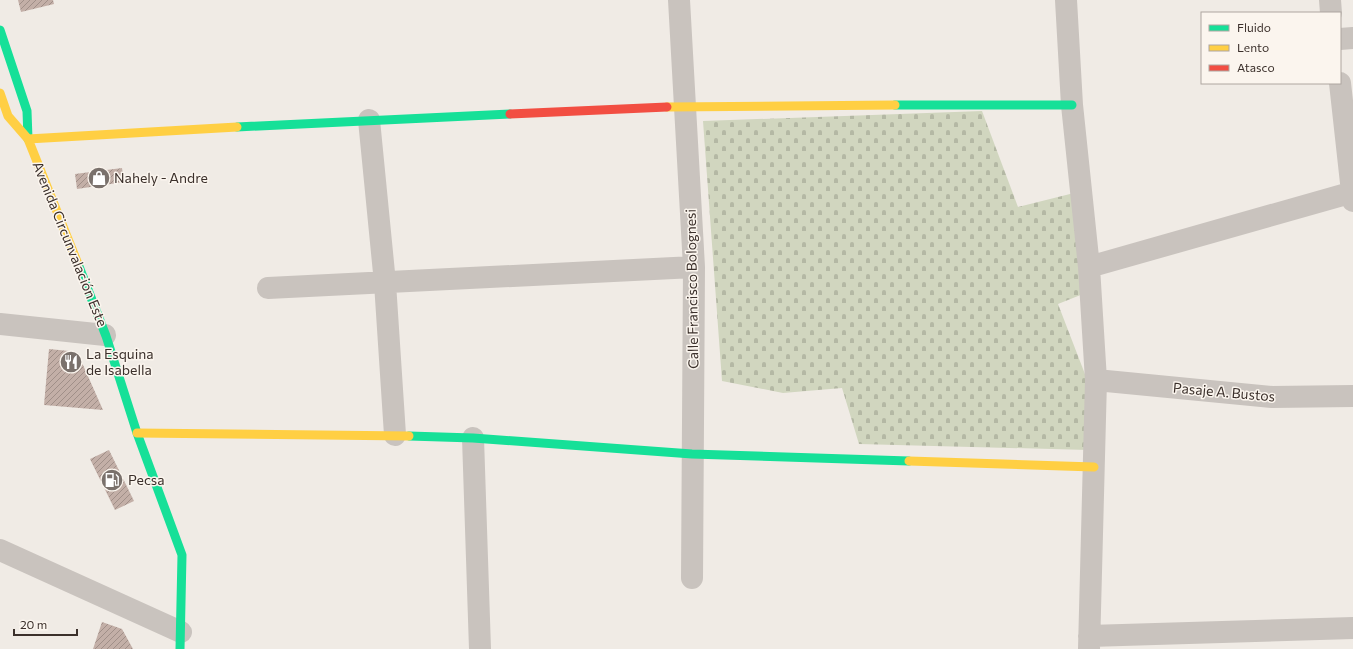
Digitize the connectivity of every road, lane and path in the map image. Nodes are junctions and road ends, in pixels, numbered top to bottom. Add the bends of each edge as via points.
1 (679, 0) edge
2 (1066, 0) edge
3 (1330, 0) edge
4 (1331, 12) edge
5 (0, 30) edge
6 (1353, 38) edge
7 (1341, 39) edge
8 (1340, 84) edge
9 (0, 93) edge
10 (1072, 105) junction
11 (684, 106) junction
12 (369, 120) junction
13 (28, 139) junction
14 (1353, 195) edge
15 (694, 267) junction
16 (1088, 267) junction
17 (385, 283) junction
18 (268, 288) dead end
19 (0, 324) edge
20 (106, 335) junction
21 (1096, 380) junction
22 (1353, 396) edge
23 (137, 433) junction
24 (395, 435) junction
25 (473, 438) junction
26 (692, 454) junction
27 (1094, 467) junction
28 (0, 550) edge
29 (692, 578) dead end
30 (1353, 628) edge
31 (181, 640) edge
32 (1089, 642) edge
33 (480, 649) edge

1 - 11 street, Calle Francisco Bolognesi
2 - 10 street
3 - 4 street
5 - 13 street, Avenida Circunvalación Este via 27,111
6 - 7 street
8 - 14 street
9 - 13 street, Avenida Circunvalación Este via 8,116
10 - 11 street
10 - 16 street
11 - 12 street
11 - 15 street, Calle Francisco Bolognesi
12 - 13 street
12 - 17 street
13 - 20 street, Avenida Circunvalación Este
14 - 16 street
15 - 17 street
15 - 26 street, Calle Francisco Bolognesi
16 - 21 street
17 - 18 street
17 - 24 street
19 - 20 street
20 - 23 street, Avenida Circunvalación Este
21 - 22 street, Pasaje A. Bustos via 1272,397
21 - 27 street
23 - 24 street
23 - 31 street, Avenida Circunvalación Este via 182,555
24 - 25 street
25 - 26 street
25 - 33 street
26 - 27 street
26 - 29 street, Calle Francisco Bolognesi
27 - 32 street
28 - 31 street
30 - 32 street

